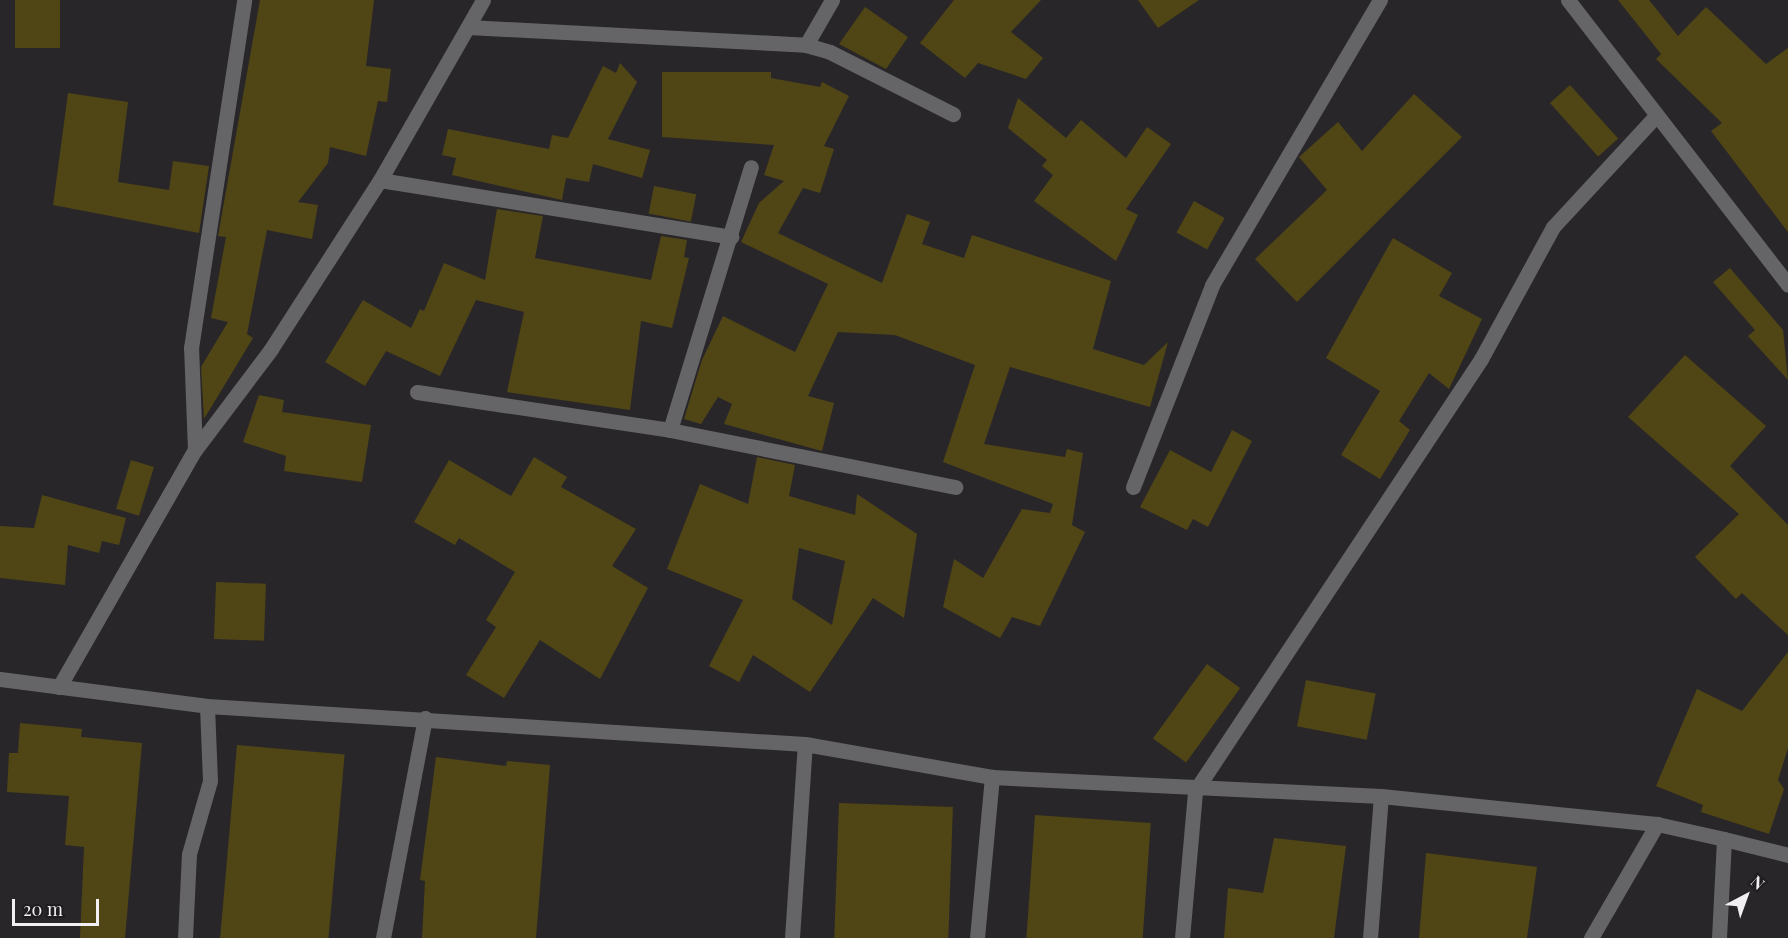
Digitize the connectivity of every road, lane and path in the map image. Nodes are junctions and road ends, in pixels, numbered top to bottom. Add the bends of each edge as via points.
1 (244, 0) edge
2 (483, 0) edge
3 (832, 0) edge
4 (1380, 0) edge
5 (1568, 0) edge
6 (468, 27) junction
7 (806, 45) junction
8 (953, 114) dead end
9 (1655, 117) junction
10 (751, 167) dead end
11 (380, 180) junction
12 (731, 237) junction
13 (1788, 285) edge
14 (417, 392) dead end
15 (670, 430) junction
16 (195, 450) junction
17 (1133, 486) dead end
18 (955, 487) dead end
19 (0, 679) edge
20 (59, 687) junction
21 (207, 706) junction
22 (425, 718) junction
23 (805, 744) junction
24 (992, 777) junction
25 (1195, 791) junction
26 (1381, 796) junction
27 (1657, 824) junction
28 (1724, 839) junction
29 (1788, 855) edge
30 (185, 938) edge
31 (382, 938) edge
32 (792, 938) edge
33 (977, 938) edge
34 (1182, 938) edge
35 (1370, 938) edge
36 (1592, 938) edge
37 (1719, 938) edge

1 - 16 street via 192,348
2 - 6 street
3 - 7 street
4 - 17 street via 1212,285
5 - 9 street
6 - 7 street
6 - 11 street
7 - 8 street via 830,52
9 - 13 street
9 - 25 street via 1553,227 1481,359
10 - 12 street
11 - 12 street
11 - 16 street via 271,349
12 - 15 street via 686,366
14 - 15 street
15 - 18 street
16 - 20 street
19 - 20 street
20 - 21 street
21 - 22 street
21 - 30 street via 210,781 189,854
22 - 23 street
22 - 31 street
23 - 24 street
23 - 32 street
24 - 25 street
24 - 33 street
25 - 26 street
25 - 34 street
26 - 27 street
26 - 35 street
27 - 28 street
27 - 36 street
28 - 29 street
28 - 37 street

